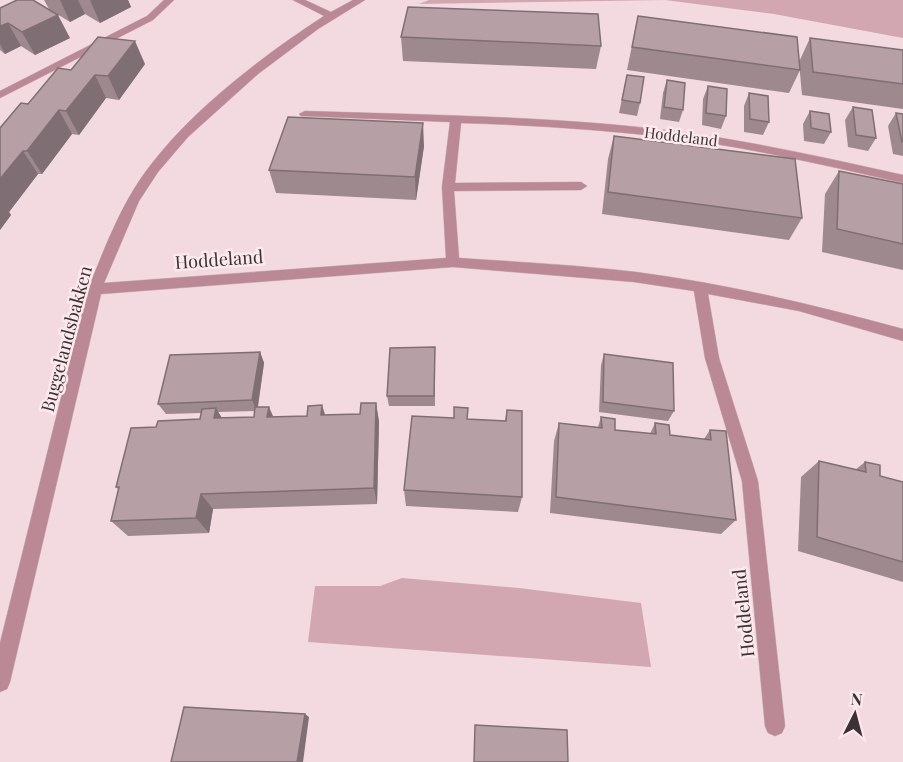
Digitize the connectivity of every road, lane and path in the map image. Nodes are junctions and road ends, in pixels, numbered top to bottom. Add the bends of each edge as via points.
1 (169, 0) edge
2 (298, 0) edge
3 (360, 0) edge
4 (329, 15) junction
5 (0, 95) edge
6 (305, 114) dead end
7 (456, 120) junction
8 (903, 179) edge
9 (581, 186) dead end
10 (448, 187) junction
11 (453, 262) junction
12 (702, 287) junction
13 (95, 289) junction
14 (903, 335) edge
15 (0, 682) edge
16 (775, 726) dead end

1 - 5 street via 150,18
2 - 4 street
3 - 4 street, Buggelandsbakken
4 - 13 street, Buggelandsbakken via 204,113 174,145 141,188 116,234
6 - 7 street, Hoddeland
7 - 8 street, Hoddeland via 675,135
7 - 10 street
9 - 10 street
10 - 11 street
11 - 12 street, Hoddeland via 634,277
11 - 13 street, Hoddeland
12 - 14 street, Hoddeland via 799,306
12 - 16 street, Hoddeland via 712,358 750,481
13 - 15 street, Buggelandsbakken

